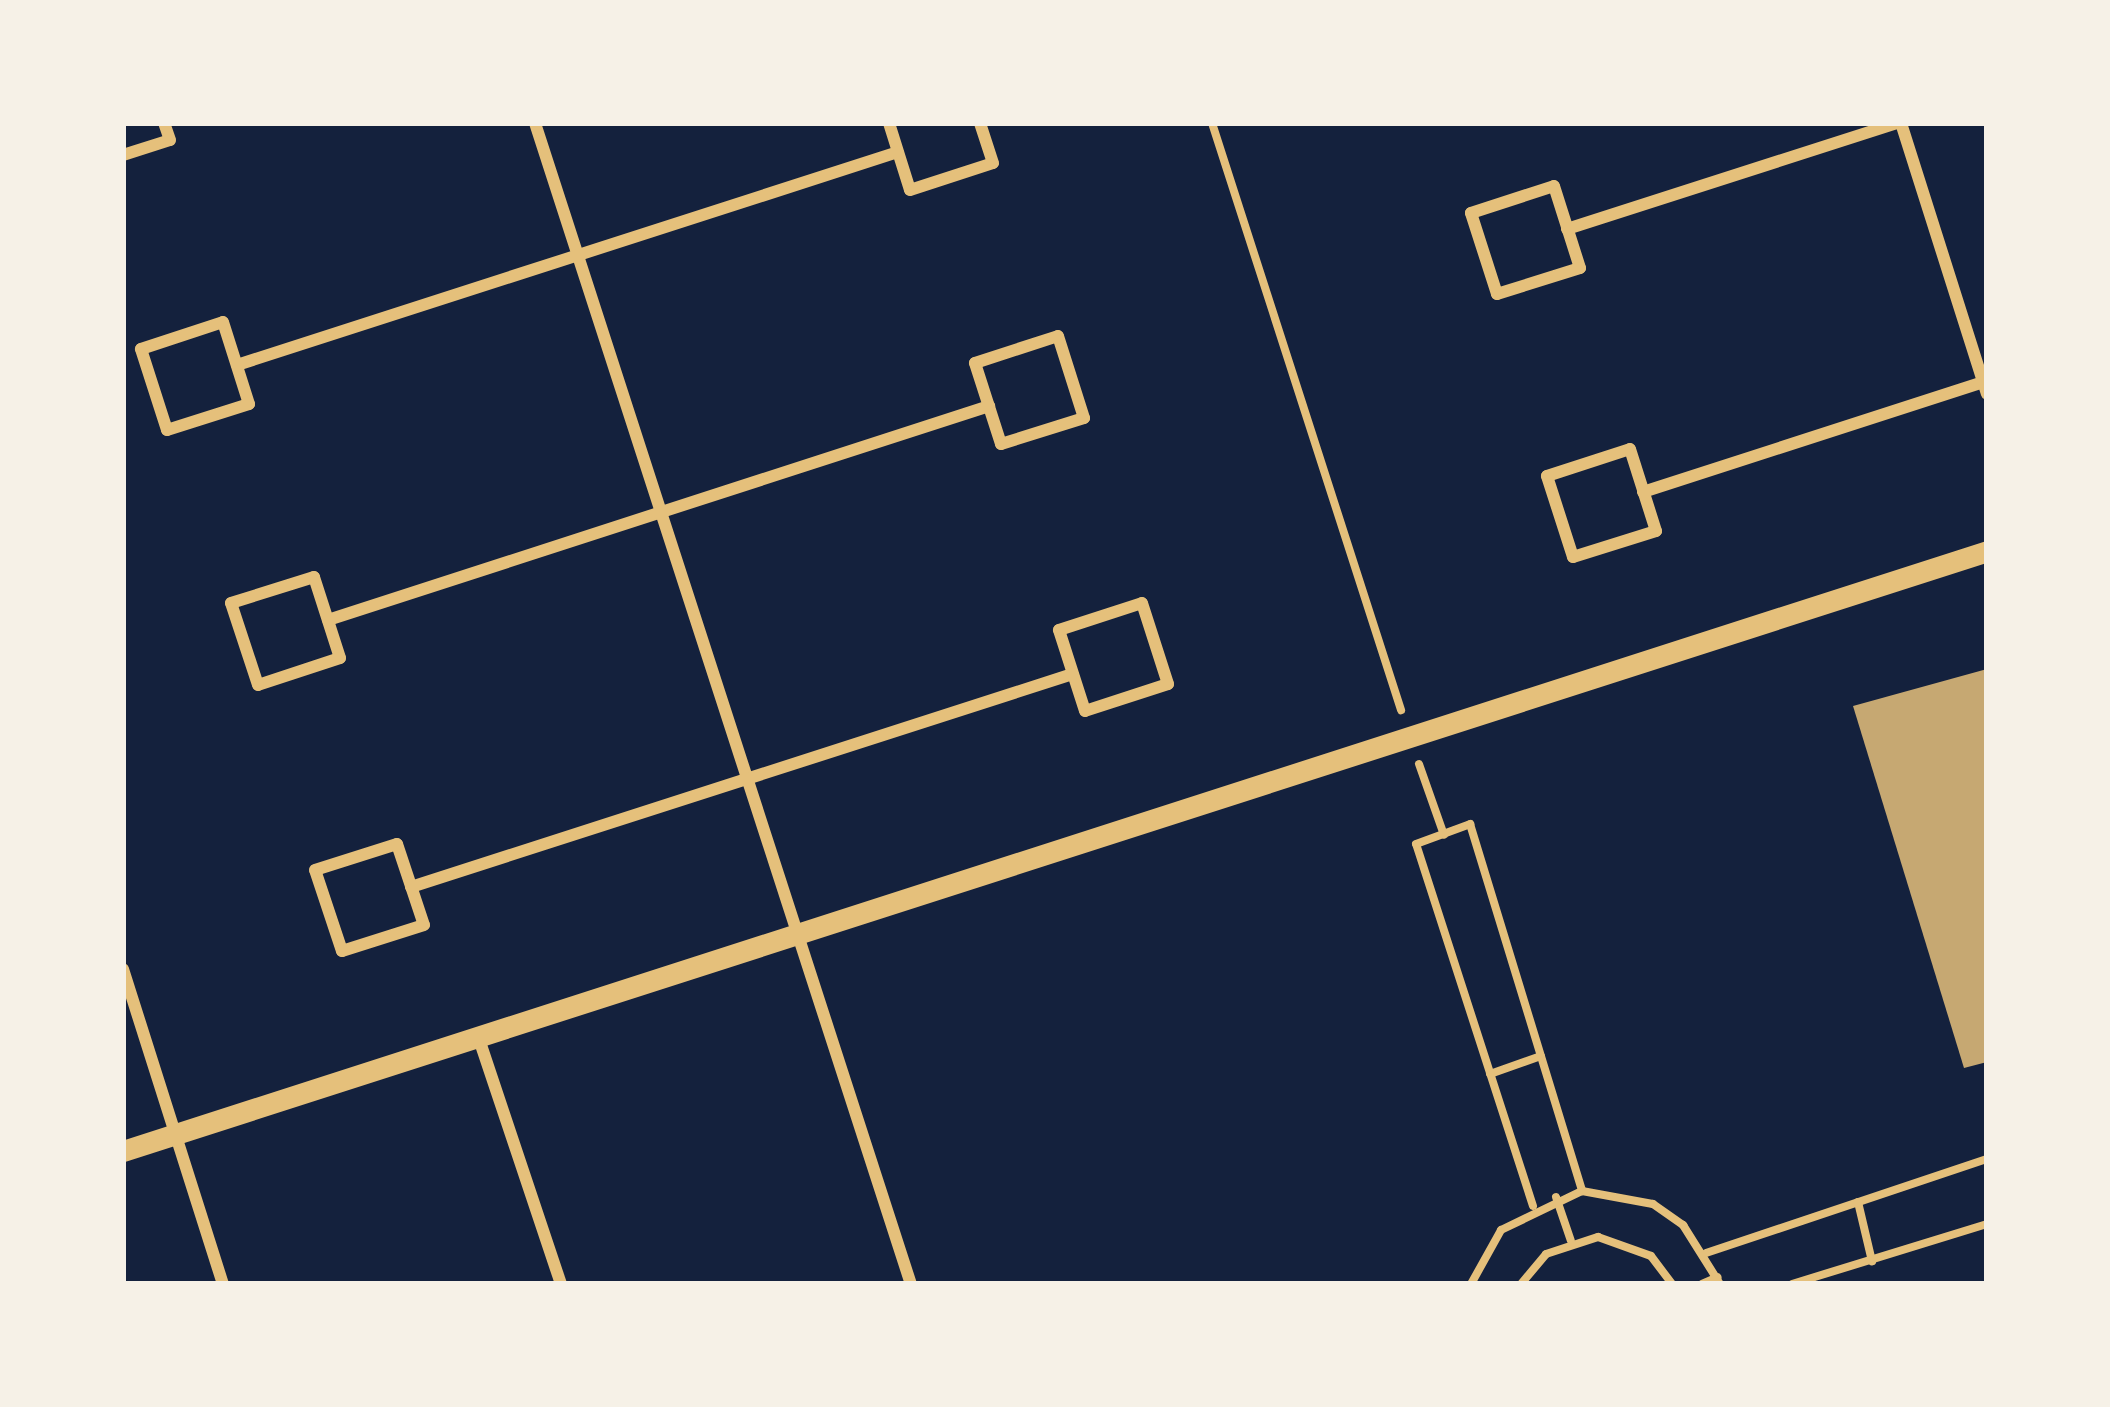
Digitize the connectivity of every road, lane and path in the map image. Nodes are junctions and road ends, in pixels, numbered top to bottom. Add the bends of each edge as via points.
1 (164, 123) edge
2 (535, 123) edge
3 (889, 123) edge
4 (980, 123) edge
5 (1212, 123) edge
6 (1899, 123) edge
7 (898, 152) junction
8 (123, 155) edge
9 (1568, 229) junction
10 (578, 255) junction
11 (237, 365) junction
12 (1986, 386) edge
13 (989, 406) junction
14 (1643, 492) junction
15 (661, 512) junction
16 (1987, 551) edge
17 (328, 620) junction
18 (1073, 674) junction
19 (1409, 737) junction
20 (747, 778) junction
21 (1444, 835) junction
22 (411, 887) junction
23 (797, 934) junction
24 (123, 969) edge
25 (478, 1036) junction
26 (1541, 1056) junction
27 (1490, 1074) junction
28 (175, 1134) junction
29 (123, 1151) edge
30 (1987, 1159) edge
31 (1582, 1191) junction
32 (1556, 1196) junction
33 (1858, 1202) junction
34 (1533, 1206) junction
35 (1987, 1224) edge
36 (1571, 1241) junction
37 (1706, 1253) junction
38 (1872, 1261) junction
39 (1719, 1281) edge
40 (223, 1284) edge
41 (561, 1284) edge
42 (911, 1284) edge
43 (1472, 1284) edge
44 (1521, 1284) edge
45 (1672, 1284) edge
46 (1702, 1284) edge
47 (1792, 1284) edge

1 - 8 street via 170,140
2 - 10 street
3 - 7 street
4 - 7 street via 993,163 910,190
5 - 19 path
6 - 9 street
6 - 12 street
7 - 10 street
9 - 9 street via 1554,186 1471,213 1497,294 1580,268
10 - 11 street
10 - 15 street
11 - 11 street via 223,322 141,349 167,430 249,404
12 - 14 street
13 - 13 street via 1001,444 1084,418 1058,337 975,363
13 - 15 street
14 - 14 street via 1630,449 1547,476 1574,557 1656,531
15 - 17 street
15 - 20 street
16 - 19 street
17 - 17 street via 314,577 231,603 258,685 340,658
18 - 18 street via 1085,711 1168,684 1142,603 1059,630
18 - 20 street
19 - 21 path
19 - 23 street
20 - 22 street
20 - 23 street
21 - 26 path via 1470,824
21 - 27 path via 1416,844
22 - 22 street via 397,844 315,871 342,952 424,925
23 - 25 street
23 - 42 street
24 - 28 street
25 - 28 street
25 - 41 street
26 - 27 path
26 - 31 path
27 - 34 path
28 - 29 street
28 - 40 street
30 - 33 path
31 - 32 path
31 - 37 path via 1653,1204
32 - 34 path
32 - 36 path
33 - 37 path
33 - 38 path
34 - 43 path via 1502,1230
35 - 38 path
36 - 44 path
36 - 45 path via 1627,1242
37 - 39 path
38 - 47 path
39 - 46 path

